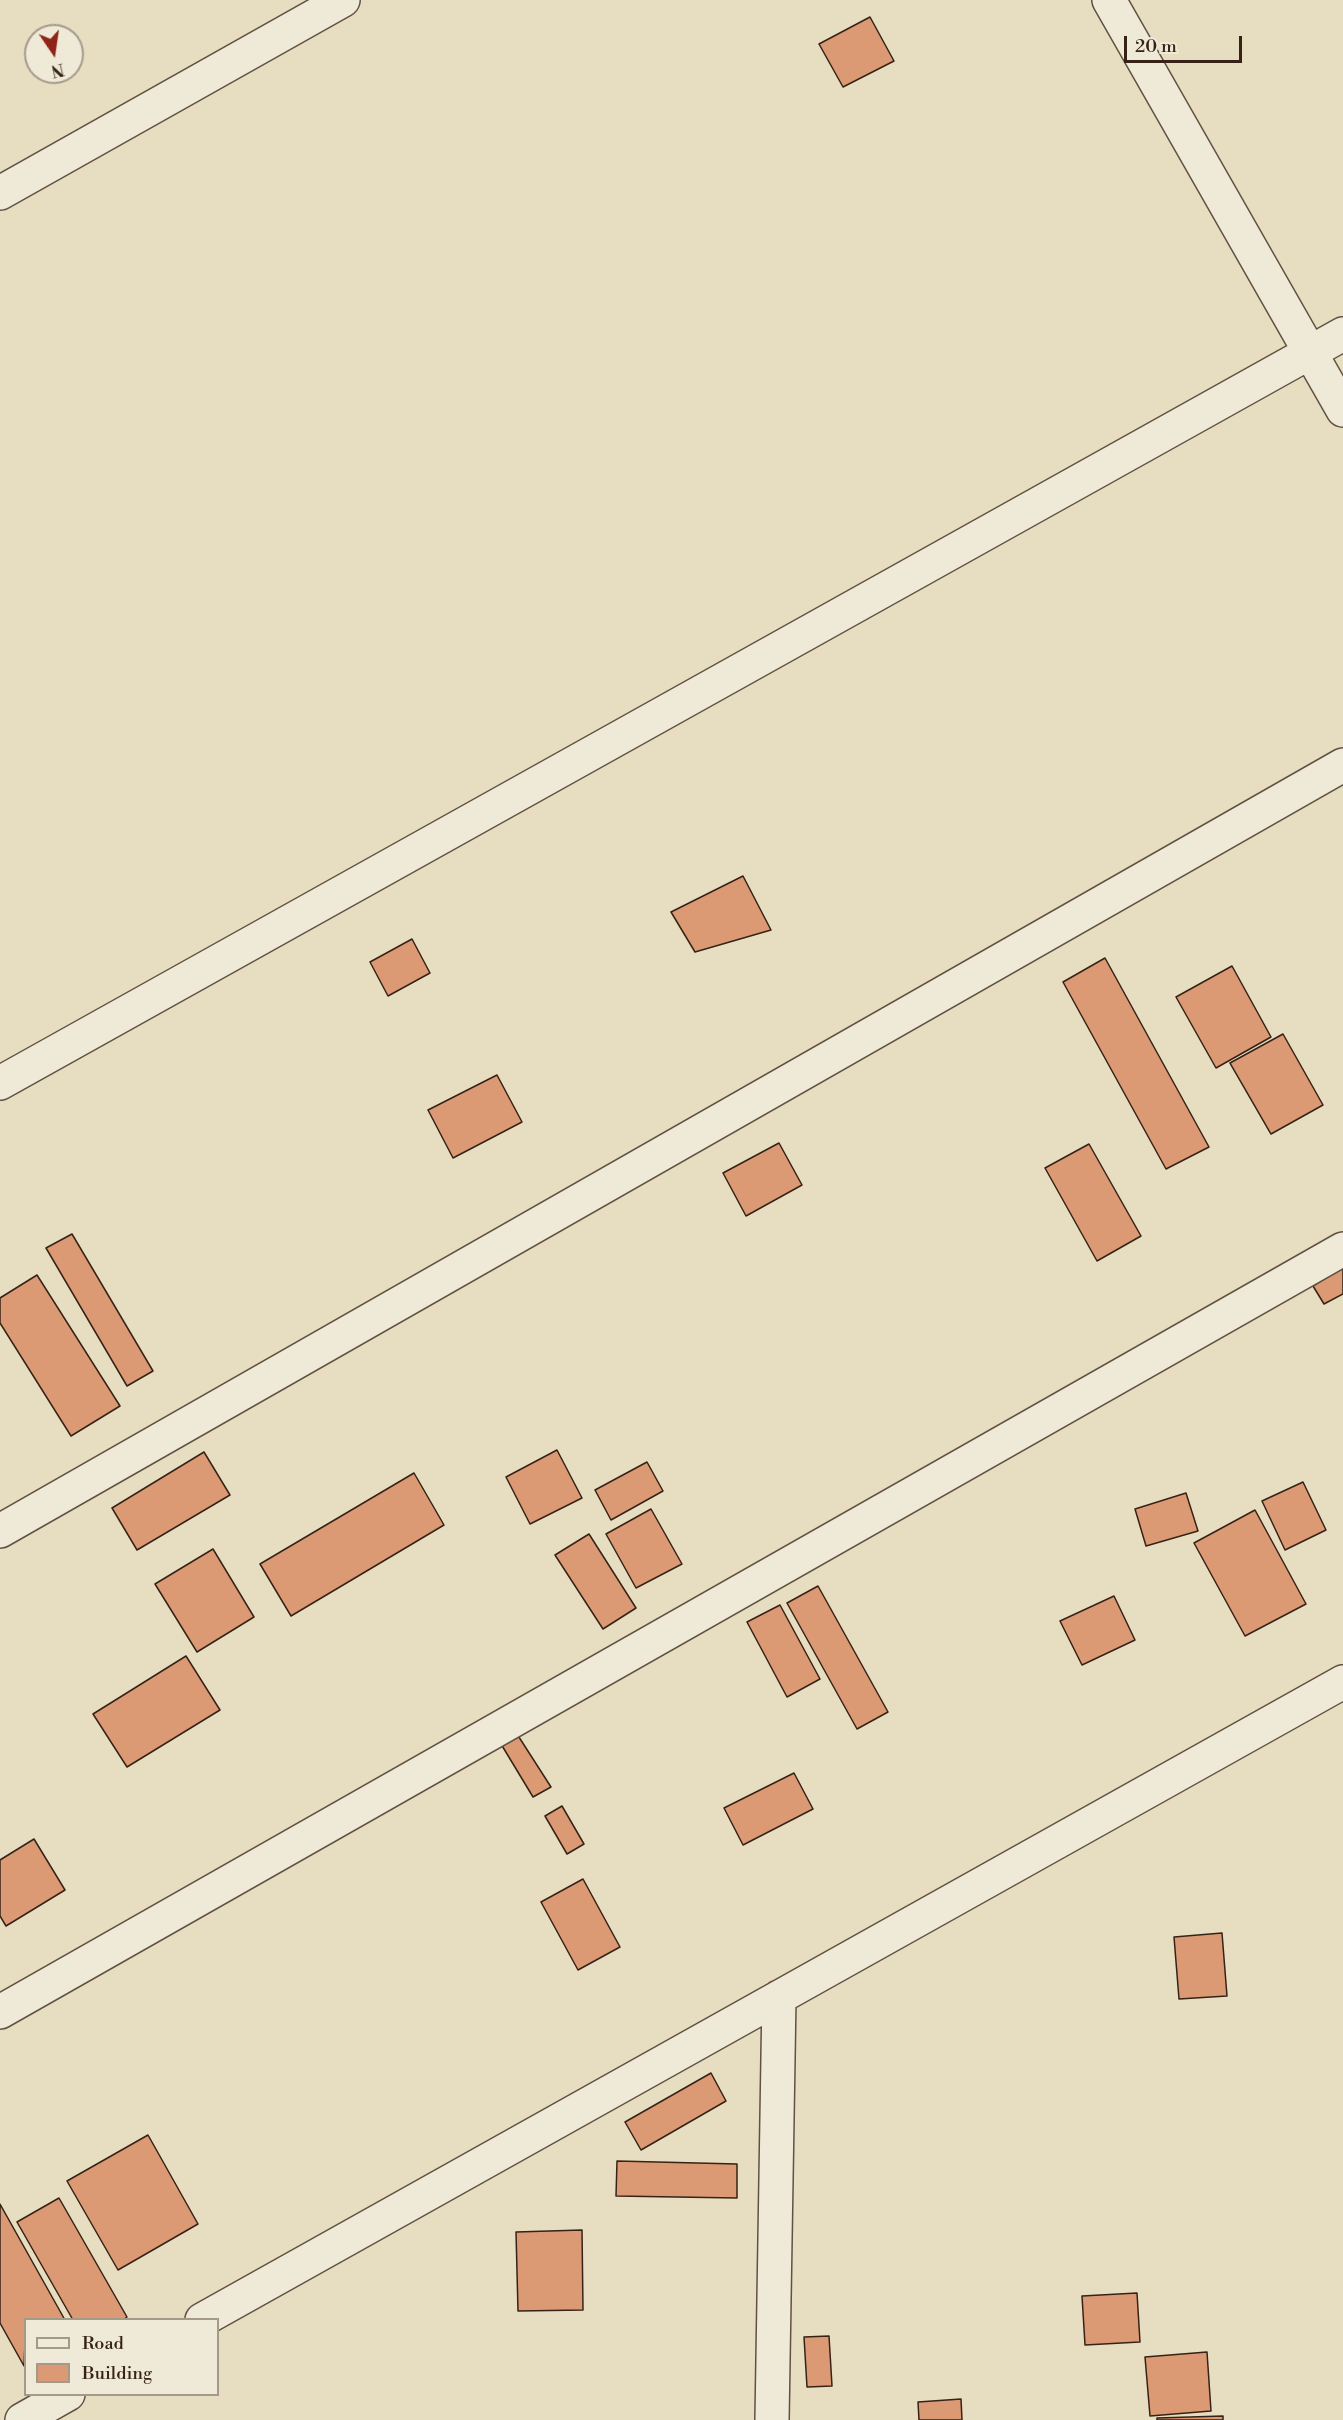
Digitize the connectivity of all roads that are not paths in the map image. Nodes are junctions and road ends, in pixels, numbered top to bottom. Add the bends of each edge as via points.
1 (343, 0) edge
2 (1109, 0) edge
3 (0, 193) edge
4 (1343, 334) edge
5 (1311, 353) junction
6 (1343, 410) edge
7 (1343, 765) edge
8 (0, 1083) edge
9 (1343, 1249) edge
10 (0, 1531) edge
11 (1343, 1682) edge
12 (779, 1996) junction
13 (0, 2012) edge
14 (204, 2318) edge
15 (64, 2396) edge
16 (22, 2420) edge
17 (772, 2420) edge

1 - 3 street
2 - 5 street
4 - 5 street
5 - 6 street
5 - 8 street
7 - 10 street
9 - 13 street
11 - 12 street
12 - 14 street
12 - 17 street
15 - 16 street

